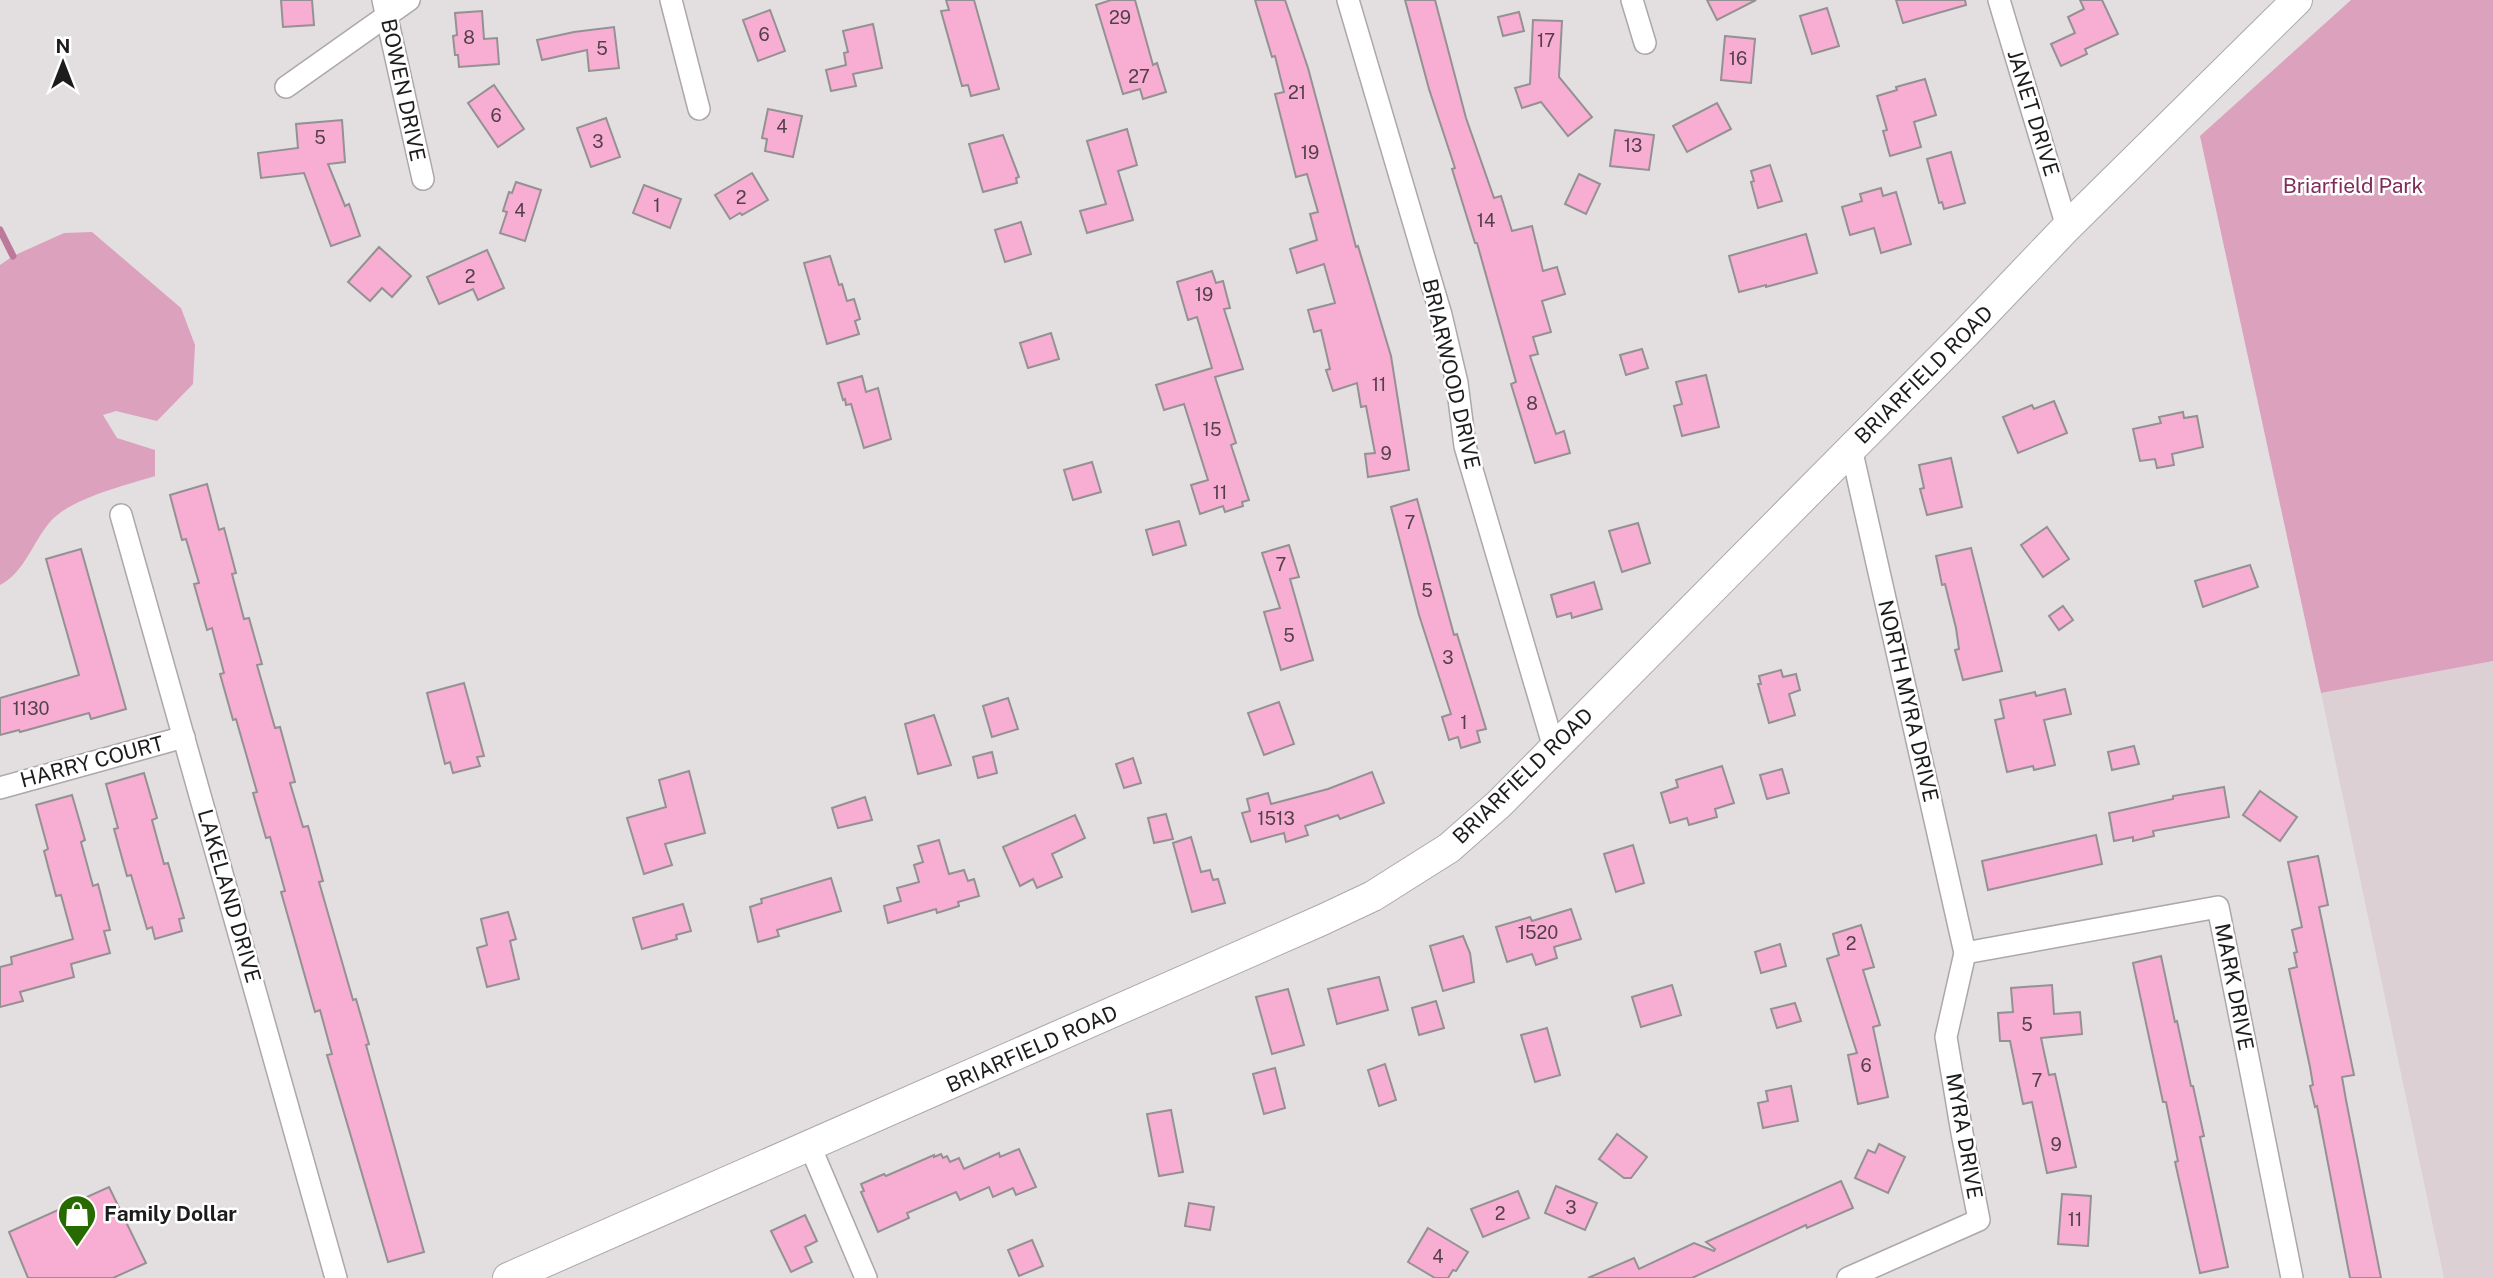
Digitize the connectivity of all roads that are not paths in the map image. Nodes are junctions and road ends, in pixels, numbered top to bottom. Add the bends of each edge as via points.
1 (409, 0) edge
2 (671, 0) edge
3 (1348, 0) edge
4 (1632, 0) edge
5 (1999, 0) edge
6 (2297, 0) edge
7 (385, 8) edge
8 (1645, 44) dead end
9 (286, 87) dead end
10 (699, 109) dead end
11 (423, 179) dead end
12 (2067, 227) junction
13 (1851, 448) junction
14 (121, 515) dead end
15 (184, 737) junction
16 (1554, 747) junction
17 (0, 788) edge
18 (1965, 953) junction
19 (810, 1146) junction
20 (336, 1278) edge
21 (508, 1278) edge
22 (866, 1278) edge
23 (1848, 1278) edge
24 (2292, 1278) edge

1 - 7 street
2 - 10 street
3 - 16 street, BRIARWOOD DRIVE via 1441,316 1457,383 1465,446
4 - 8 street
5 - 12 street, JANET DRIVE
6 - 12 main road, BRIARFIELD ROAD
7 - 9 street
7 - 11 street, BOWEN DRIVE
12 - 13 main road, BRIARFIELD ROAD
13 - 16 main road, BRIARFIELD ROAD
13 - 18 street, NORTH MYRA DRIVE
14 - 15 street, LAKELAND DRIVE
15 - 17 street, HARRY COURT
15 - 20 street, LAKELAND DRIVE
16 - 19 main road, BRIARFIELD ROAD via 1449,848 1373,896
18 - 23 street, MYRA DRIVE via 1946,1037 1979,1220
18 - 24 street, MARK DRIVE via 2218,907
19 - 21 main road, BRIARFIELD ROAD
19 - 22 street

